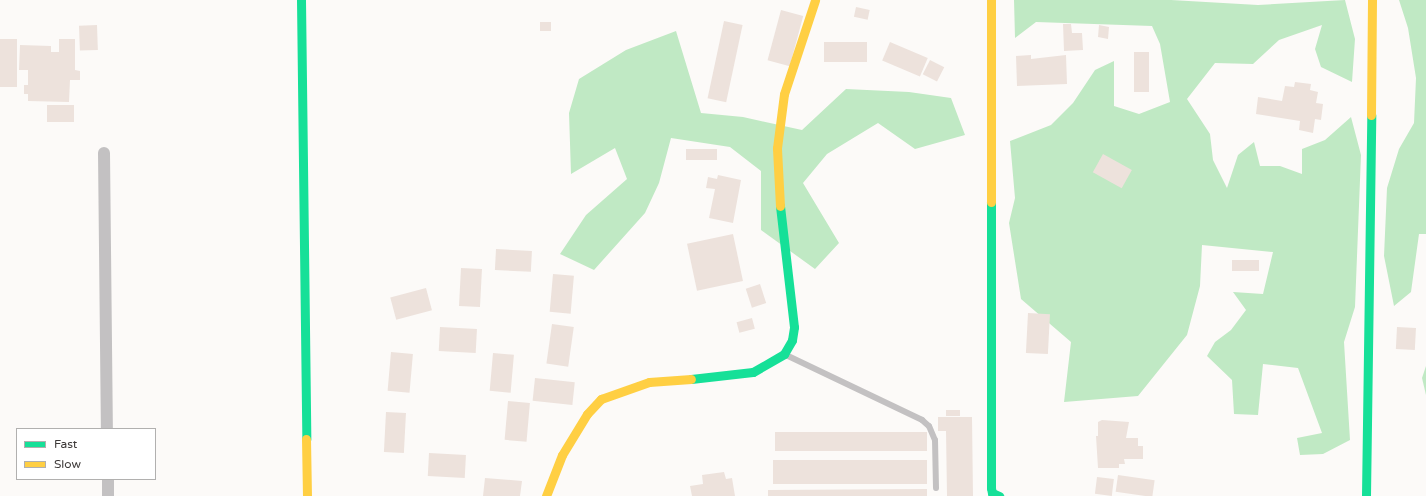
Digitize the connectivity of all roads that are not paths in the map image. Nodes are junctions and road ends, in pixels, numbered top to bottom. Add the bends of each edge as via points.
1 (302, 0) edge
2 (816, 0) edge
3 (991, 0) edge
4 (1372, 0) edge
5 (104, 153) dead end
6 (784, 354) junction
7 (107, 428) edge
8 (108, 480) edge
9 (936, 488) dead end
10 (108, 496) edge
11 (307, 496) edge
12 (546, 496) edge
13 (999, 496) edge
14 (1366, 496) edge

1 - 11 street
2 - 6 street via 784,94 777,148 780,205 794,327 792,340
3 - 13 street via 991,488 992,493
4 - 14 street
5 - 7 street
6 - 9 lane via 922,420 929,426 935,440
6 - 12 street via 753,372 712,378 649,382 601,399 587,414 562,455
8 - 10 street

